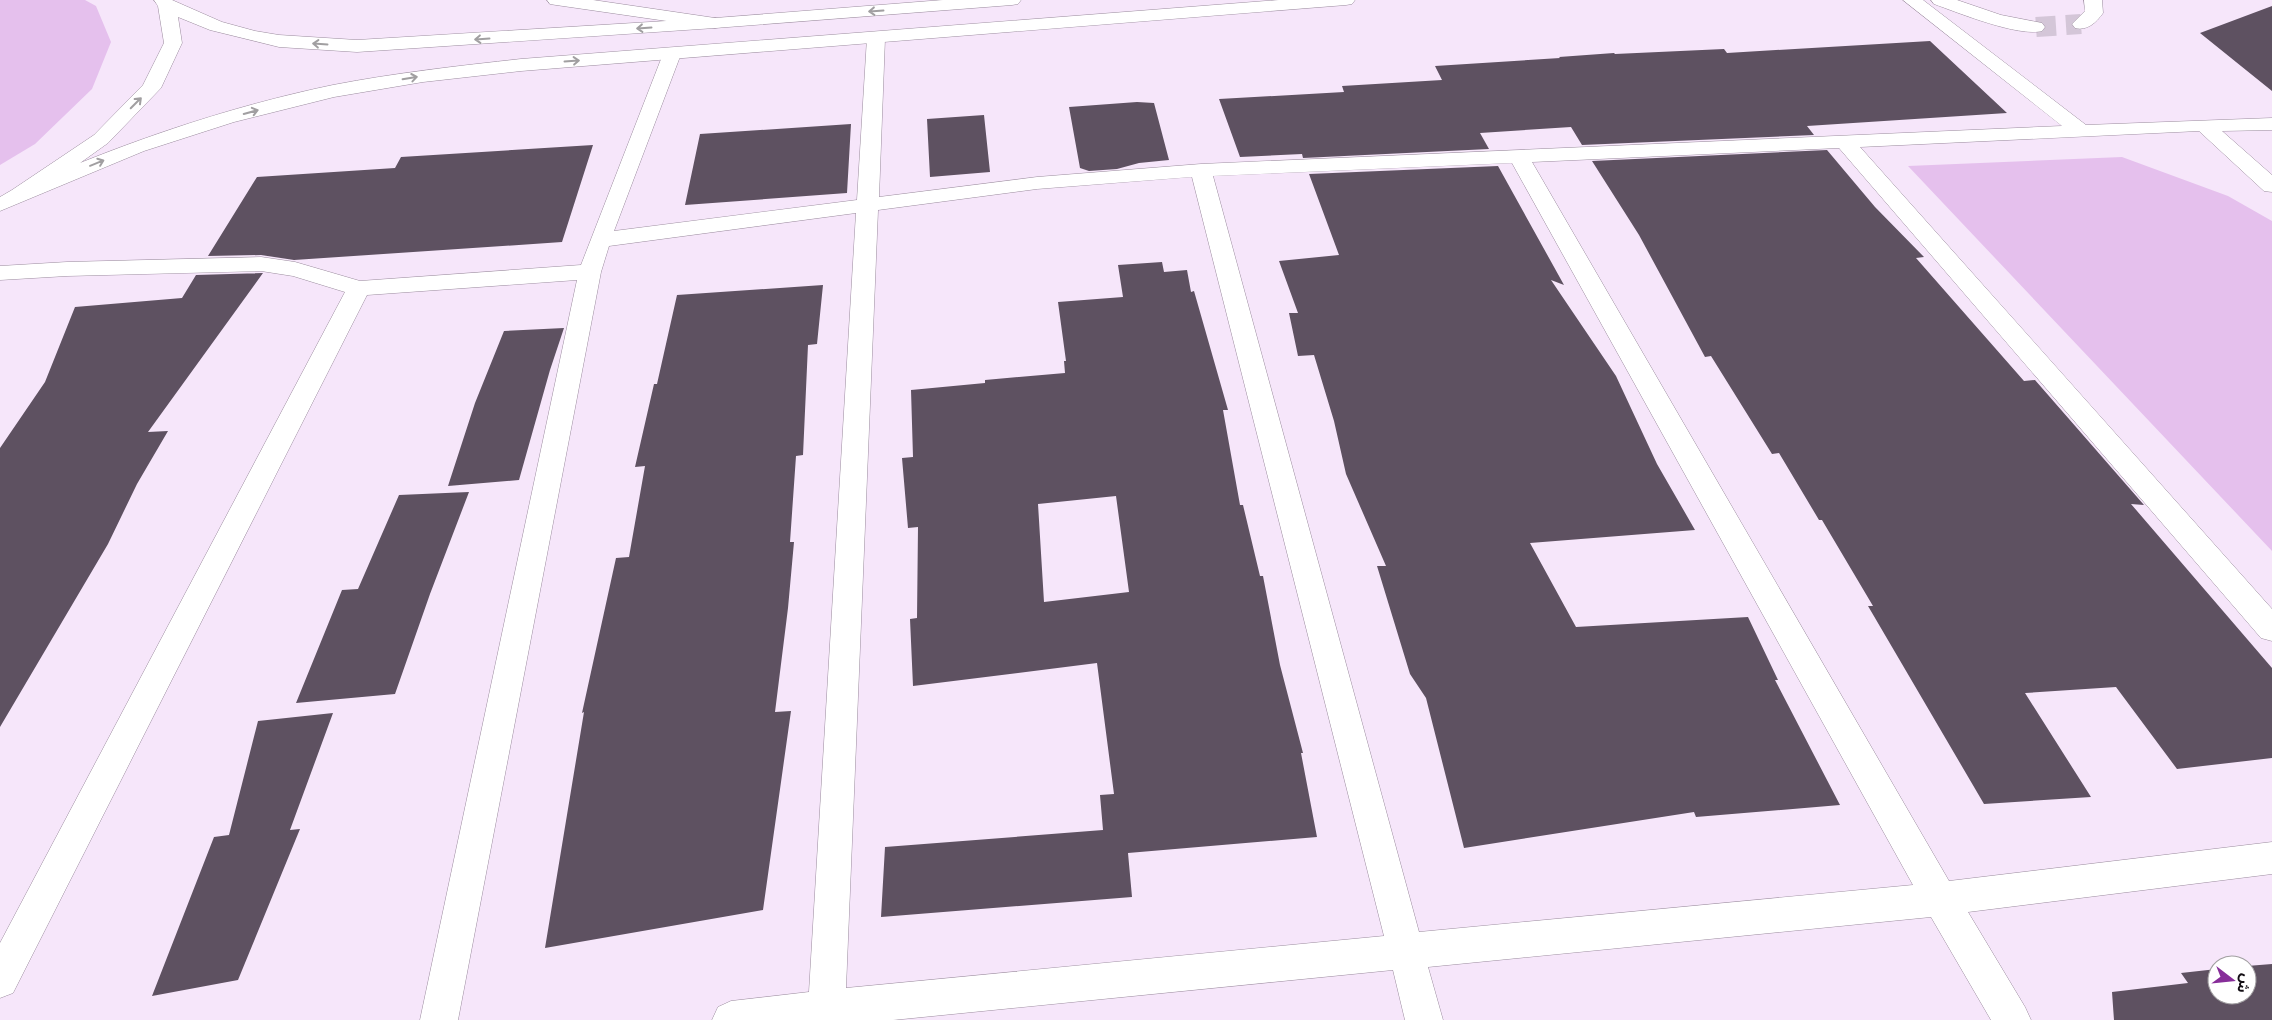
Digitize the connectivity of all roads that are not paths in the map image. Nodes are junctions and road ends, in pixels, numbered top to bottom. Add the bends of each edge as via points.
1 (556, 0) edge
2 (1012, 0) edge
3 (1346, 0) edge
4 (1912, 0) edge
5 (1940, 0) edge
6 (2093, 0) edge
7 (165, 3) edge
8 (715, 23) junction
9 (2081, 24) dead end
10 (2036, 26) tunnel mouth
11 (876, 38) junction
12 (672, 54) junction
13 (2272, 124) edge
14 (2204, 125) junction
15 (2082, 131) junction
16 (1844, 142) junction
17 (1519, 157) junction
18 (1201, 170) junction
19 (2272, 186) edge
20 (20, 195) junction
21 (0, 205) edge
22 (868, 205) junction
23 (600, 240) junction
24 (590, 272) junction
25 (0, 273) edge
26 (359, 288) junction
27 (2272, 628) edge
28 (2272, 858) edge
29 (1940, 899) junction
30 (1407, 951) junction
31 (0, 980) edge
32 (827, 1008) junction
33 (439, 1020) edge
34 (731, 1020) edge
35 (1424, 1020) edge
36 (2012, 1020) edge

1 - 8 main road
2 -> 8 main road
3 - 11 main road
4 - 15 main road
5 - 10 main road via 1997,20
6 - 9 main road via 2094,13
8 -> 7 main road via 356,46 278,41 254,36 216,26
20 -> 7 main road via 101,139 151,88 173,43
11 - 12 main road
11 - 22 main road
20 -> 12 main road via 137,147 227,118 333,91 423,76 521,65
12 - 23 main road
13 - 14 main road
14 - 15 main road
14 - 19 main road
15 - 16 main road
16 - 17 main road
16 - 27 main road
17 - 18 main road
17 - 29 main road
18 - 22 main road via 1038,183
18 - 30 main road
20 - 21 main road
22 - 23 main road
22 - 32 main road
23 - 24 main road
24 - 26 main road
24 - 33 main road
25 - 26 main road via 261,264 294,269
26 - 31 main road
28 - 29 main road
29 - 30 main road
29 - 36 main road
30 - 32 main road
30 - 35 main road
32 - 34 main road

